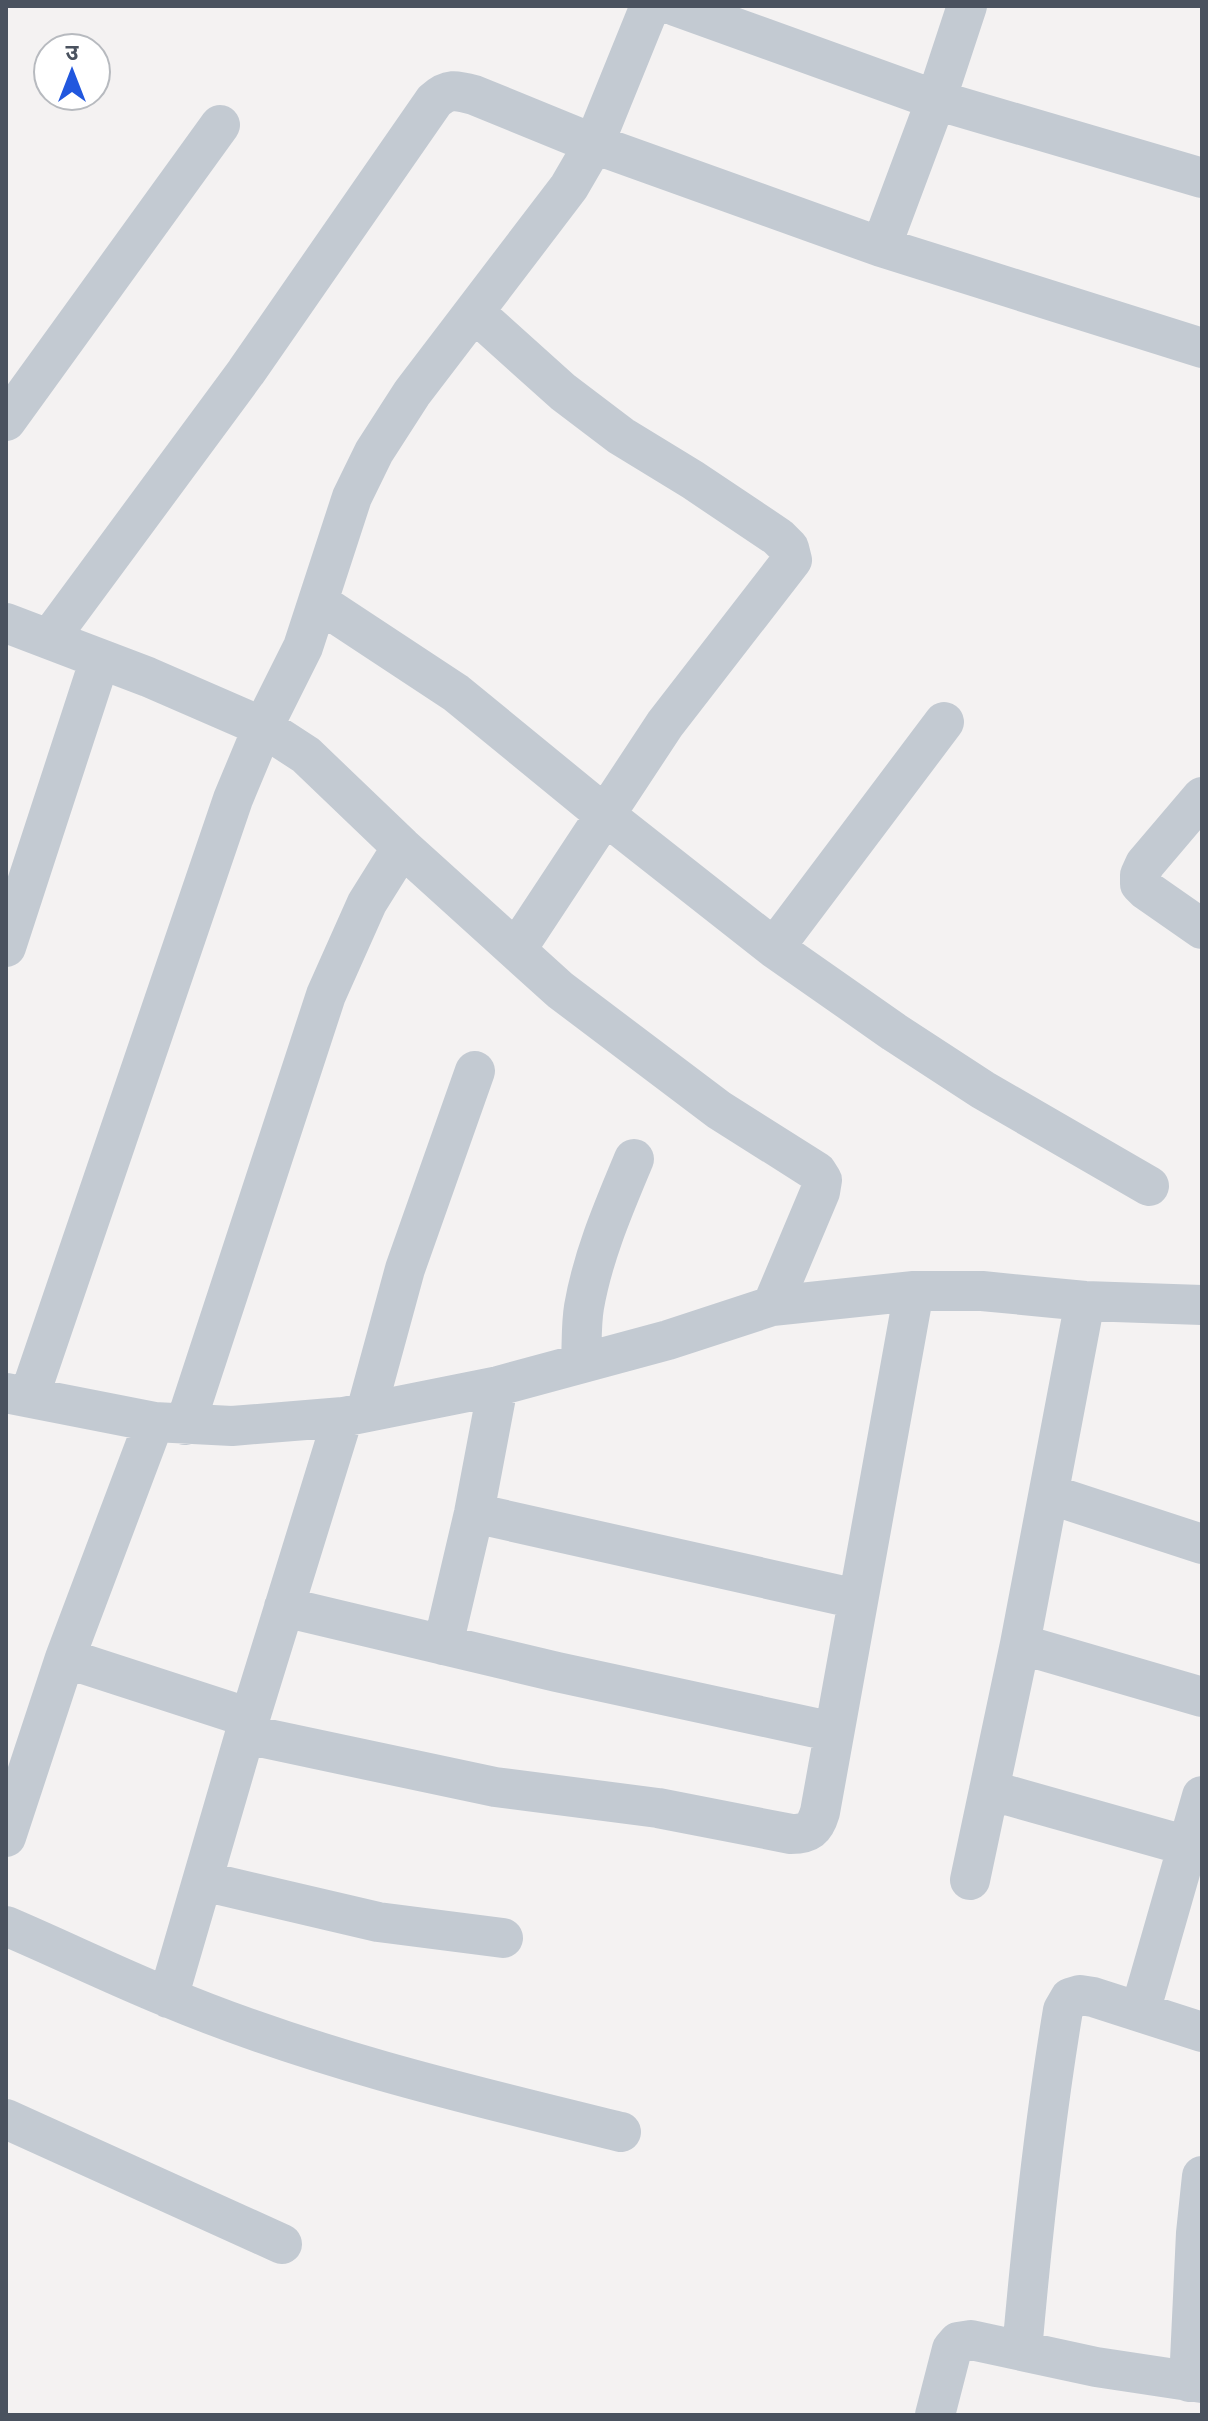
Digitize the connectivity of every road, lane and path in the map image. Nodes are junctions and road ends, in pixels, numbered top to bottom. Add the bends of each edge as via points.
1 (650, 6) edge
2 (675, 6) edge
3 (967, 6) edge
4 (936, 100) junction
5 (220, 125) dead end
6 (594, 144) junction
7 (1202, 178) edge
8 (881, 247) junction
9 (474, 312) junction
10 (1202, 348) edge
11 (6, 421) edge
12 (318, 602) junction
13 (6, 623) edge
14 (49, 639) junction
15 (100, 659) junction
16 (944, 722) dead end
17 (263, 727) junction
18 (1202, 797) edge
19 (605, 815) junction
20 (402, 847) junction
21 (19, 861) edge
22 (1202, 929) edge
23 (6, 947) edge
24 (774, 948) junction
25 (516, 950) junction
26 (475, 1071) dead end
27 (634, 1159) dead end
28 (1149, 1186) dead end
29 (914, 1291) junction
30 (1085, 1301) junction
31 (1202, 1305) edge
32 (772, 1306) junction
33 (581, 1363) junction
34 (498, 1386) junction
35 (18, 1395) edge
36 (354, 1415) junction
37 (170, 1423) junction
38 (1049, 1494) junction
39 (474, 1513) junction
40 (1202, 1544) edge
41 (857, 1599) junction
42 (284, 1607) junction
43 (1020, 1644) junction
44 (443, 1645) junction
45 (65, 1658) junction
46 (1202, 1697) edge
47 (248, 1726) junction
48 (834, 1732) junction
49 (989, 1790) junction
50 (1202, 1796) edge
51 (6, 1837) edge
52 (1195, 1848) edge
53 (970, 1880) dead end
54 (203, 1881) junction
55 (6, 1926) edge
56 (503, 1938) dead end
57 (168, 1998) junction
58 (1140, 2012) junction
59 (1202, 2032) edge
60 (6, 2119) edge
61 (621, 2132) dead end
62 (1202, 2176) edge
63 (282, 2244) dead end
64 (1022, 2351) junction
65 (1196, 2383) edge
66 (935, 2415) edge

1 - 6 street
2 - 4 street
3 - 4 street
4 - 7 street
4 - 8 street
5 - 11 street
6 - 8 street
6 - 9 street via 569,187
6 - 14 street via 456,90 445,91
8 - 10 street
9 - 12 street via 374,452 352,497
9 - 19 street via 609,427 789,548 792,560 665,724
12 - 17 street via 303,647
12 - 19 street via 456,693
13 - 14 street
14 - 15 street
15 - 17 street
15 - 21 street
16 - 24 street
17 - 20 street via 306,755
17 - 35 street
18 - 22 street via 1140,875 1146,890
19 - 24 street
19 - 25 street
20 - 25 street
20 - 37 street via 367,903 326,995
21 - 23 street
24 - 28 street via 983,1090
25 - 32 street via 560,990 719,1110 817,1172 820,1192
26 - 36 street
27 - 33 street via 594,1265 583,1309
29 - 30 street
29 - 32 street
29 - 41 street
30 - 31 street
30 - 38 street
32 - 33 street
33 - 34 street
34 - 36 street
34 - 39 street
35 - 37 street
36 - 37 street via 232,1426
36 - 42 street
37 - 45 street
38 - 40 street
38 - 43 street
39 - 41 street
39 - 44 street
41 - 48 street
42 - 44 street
42 - 47 street
43 - 46 street
43 - 49 street
44 - 48 street
45 - 47 street
45 - 51 street
47 - 48 street via 495,1787 658,1808 791,1834 806,1834 816,1826
47 - 54 street
49 - 52 street
49 - 53 street
50 - 52 street
52 - 58 street
54 - 56 street via 378,1922
54 - 57 street
55 - 57 street
57 - 61 street via 443,2088
58 - 59 street
58 - 64 street via 1080,1995 1070,1998 1063,2010 1034,2217
60 - 63 street
62 - 65 street via 1196,2233
64 - 65 street
64 - 66 street via 958,2342

